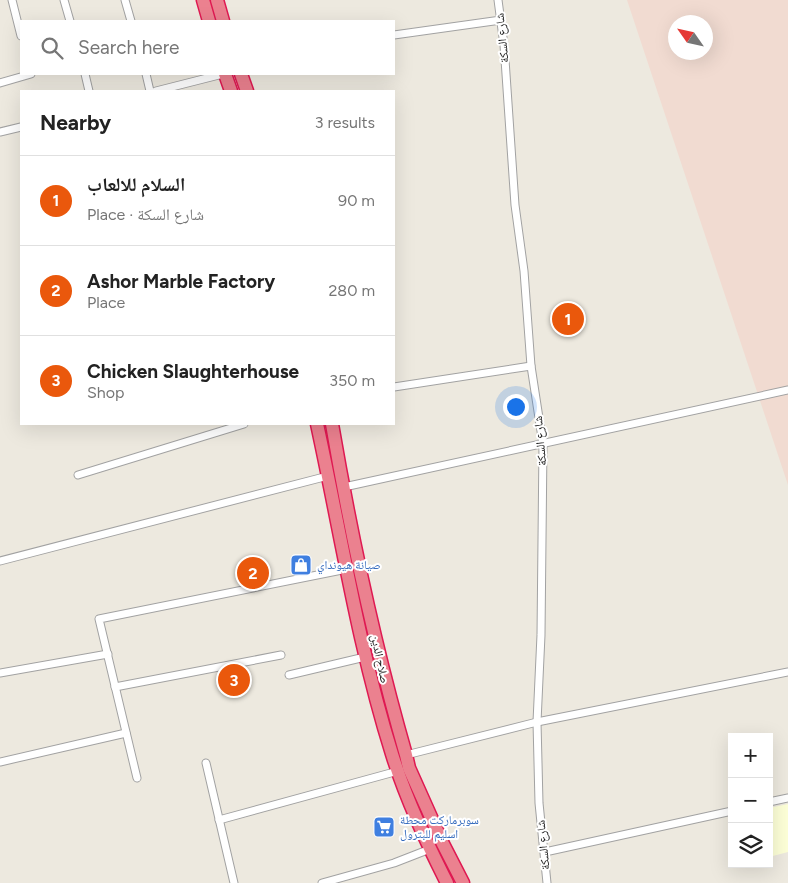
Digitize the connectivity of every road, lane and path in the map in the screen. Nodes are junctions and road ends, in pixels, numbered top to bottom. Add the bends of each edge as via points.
1 (12, 0) edge
2 (64, 0) edge
3 (125, 0) edge
4 (203, 0) edge
5 (217, 0) edge
6 (498, 0) edge
7 (70, 20) edge
8 (131, 20) edge
9 (209, 20) edge
10 (223, 20) edge
11 (501, 20) junction
12 (20, 32) edge
13 (395, 35) edge
14 (28, 75) edge
15 (84, 75) edge
16 (146, 75) edge
17 (220, 75) edge
18 (224, 75) edge
19 (241, 75) edge
20 (0, 83) edge
21 (90, 90) edge
22 (150, 90) edge
23 (160, 90) edge
24 (231, 90) edge
25 (247, 90) edge
26 (20, 126) edge
27 (0, 132) edge
28 (531, 366) junction
29 (395, 388) edge
30 (788, 390) edge
31 (241, 425) edge
32 (317, 425) edge
33 (332, 425) edge
34 (543, 444) junction
35 (78, 475) dead end
36 (328, 476) junction
37 (344, 487) junction
38 (0, 561) edge
39 (347, 569) junction
40 (108, 654) junction
41 (281, 655) dead end
42 (365, 657) junction
43 (788, 672) edge
44 (0, 673) edge
45 (289, 675) dead end
46 (115, 687) junction
47 (537, 722) junction
48 (126, 733) junction
49 (406, 755) junction
50 (0, 762) edge
51 (206, 763) dead end
52 (398, 771) junction
53 (137, 778) dead end
54 (788, 798) edge
55 (773, 801) edge
56 (728, 812) edge
57 (220, 820) junction
58 (430, 849) junction
59 (544, 852) junction
60 (234, 883) edge
61 (322, 883) edge
62 (447, 883) edge
63 (463, 883) edge
64 (547, 883) edge

1 - 12 street
2 - 7 street
3 - 8 street
4 - 9 highway
5 - 10 highway
6 - 11 street, شارع السكة
11 - 13 street
11 - 28 street, شارع السكة
14 - 20 street
15 - 21 street
16 - 22 street
17 - 23 street
18 - 24 highway
19 - 25 highway
26 - 27 street
28 - 29 street
28 - 34 street, شارع السكة
30 - 34 street
31 - 35 street
32 - 36 highway, صلاح الدين
33 - 37 highway, صلاح الدين
34 - 37 street
34 - 47 street, شارع السكة
36 - 38 street
36 - 39 highway, صلاح الدين
37 - 49 highway, صلاح الدين via 382,672
39 - 40 street via 99,619
39 - 42 highway, صلاح الدين
40 - 44 street
40 - 46 street
41 - 46 street
42 - 45 street
42 - 52 highway, صلاح الدين
43 - 47 street
46 - 48 street
47 - 49 street
47 - 59 street, شارع السكة
48 - 50 street
48 - 53 street
49 - 63 highway, صلاح الدين via 409,768
51 - 57 street
52 - 57 street
52 - 58 highway, صلاح الدين
54 - 55 street
56 - 59 street
57 - 60 street
58 - 61 street via 394,863
58 - 62 highway, صلاح الدين
59 - 64 street, شارع السكة

